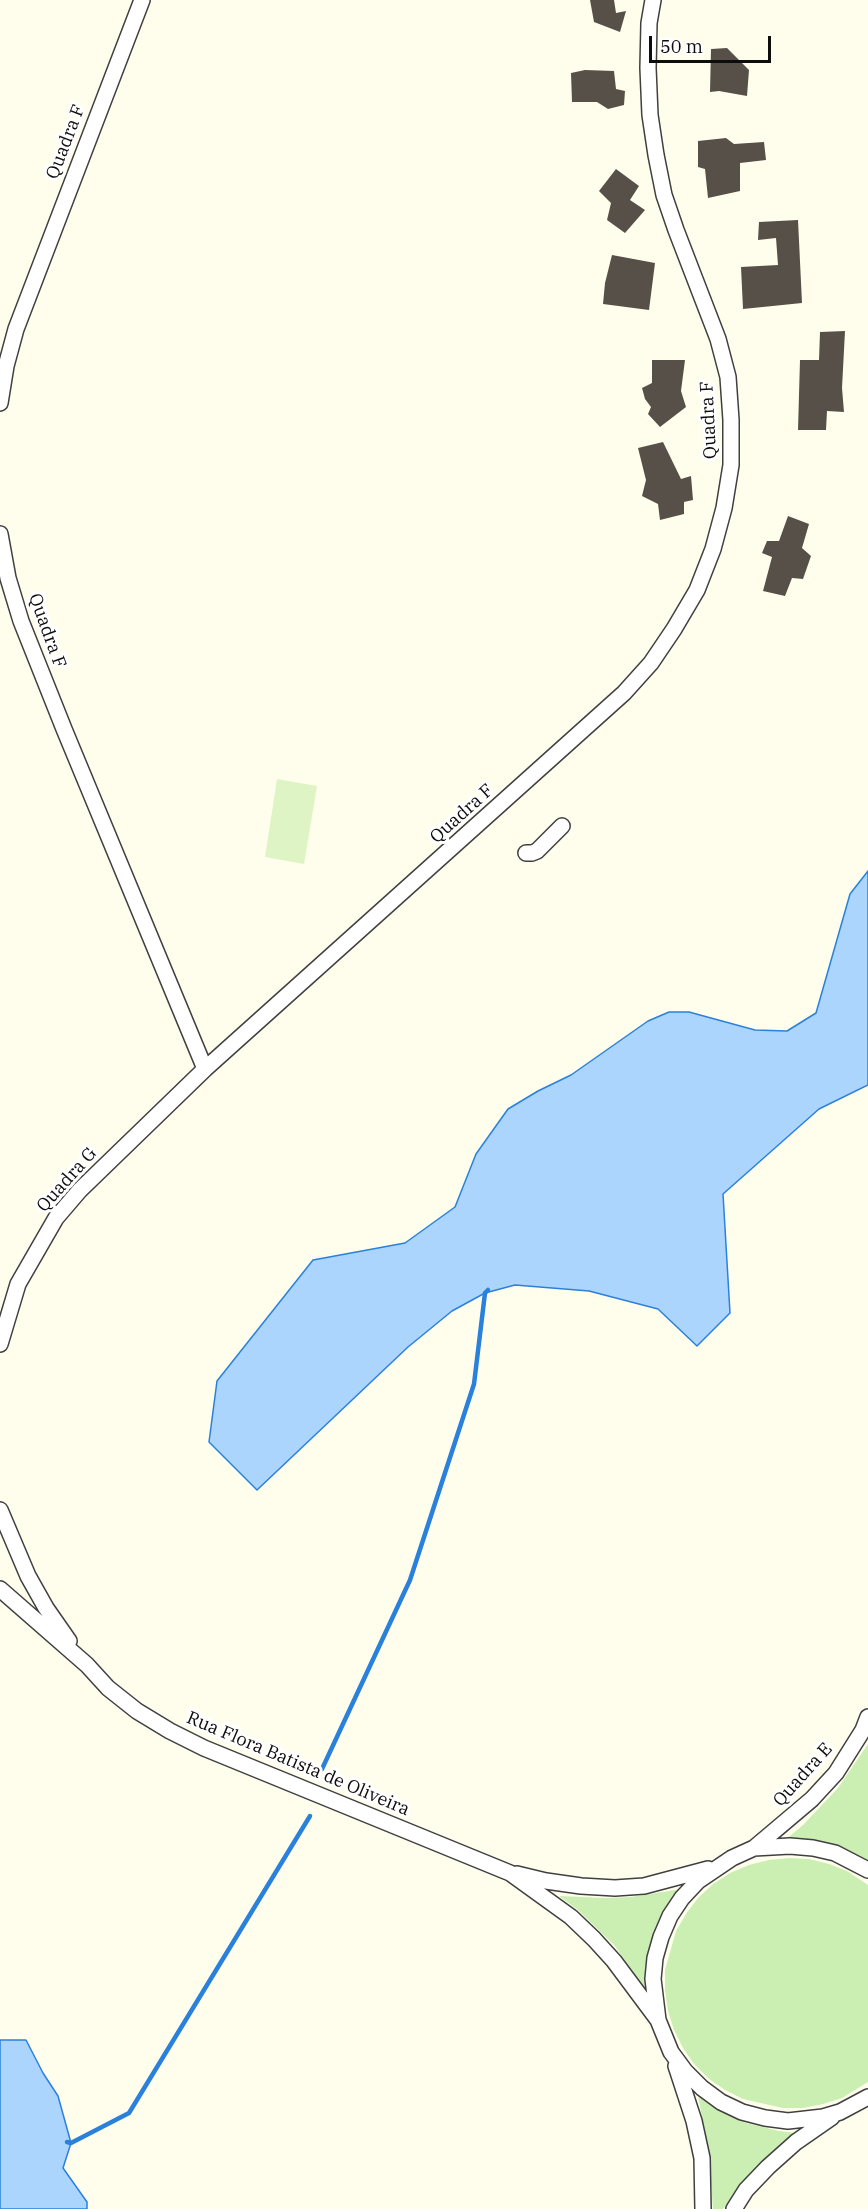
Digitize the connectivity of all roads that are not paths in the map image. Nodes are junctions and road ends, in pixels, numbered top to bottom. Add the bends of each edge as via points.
1 (142, 0) edge
2 (653, 0) edge
3 (0, 403) edge
4 (0, 534) edge
5 (562, 826) dead end
6 (526, 852) dead end
7 (205, 1069) junction
8 (0, 1344) edge
9 (0, 1510) edge
10 (0, 1589) edge
11 (87, 1665) junction
12 (868, 1717) edge
13 (754, 1848) junction
14 (717, 1867) junction
15 (868, 1870) edge
16 (510, 1873) junction
17 (658, 2020) junction
18 (671, 2052) junction
19 (866, 2099) edge
20 (840, 2112) junction
21 (703, 2209) edge
22 (734, 2209) edge

1 - 3 street, Quadra F via 16,329
2 - 7 street, Quadra F via 648,68 656,155 664,195 718,339 728,377 731,465 713,549 697,590 651,663 624,693
4 - 7 street, Quadra F via 21,621
5 - 6 street via 537,851
7 - 8 street, Quadra G via 56,1218 18,1284
9 - 11 street, Rua Flora Batista de Oliveira via 28,1576
10 - 11 street, Rua Flora Batista de Oliveira
11 - 16 street, Rua Flora Batista de Oliveira via 137,1711 204,1748
12 - 13 street, Quadra E via 836,1773
13 - 14 street
13 - 15 street via 813,1848 835,1853
14 - 16 street, Rua Flora Batista de Oliveira via 644,1886 615,1888 558,1883
14 - 17 street via 682,1898 661,1936 653,1979
16 - 17 street, Rua Flora Batista de Oliveira via 571,1917 594,1939
17 - 18 street
18 - 20 street via 702,2088 742,2112 788,2121
18 - 21 street via 702,2158
19 - 20 street
20 - 22 street via 768,2167

